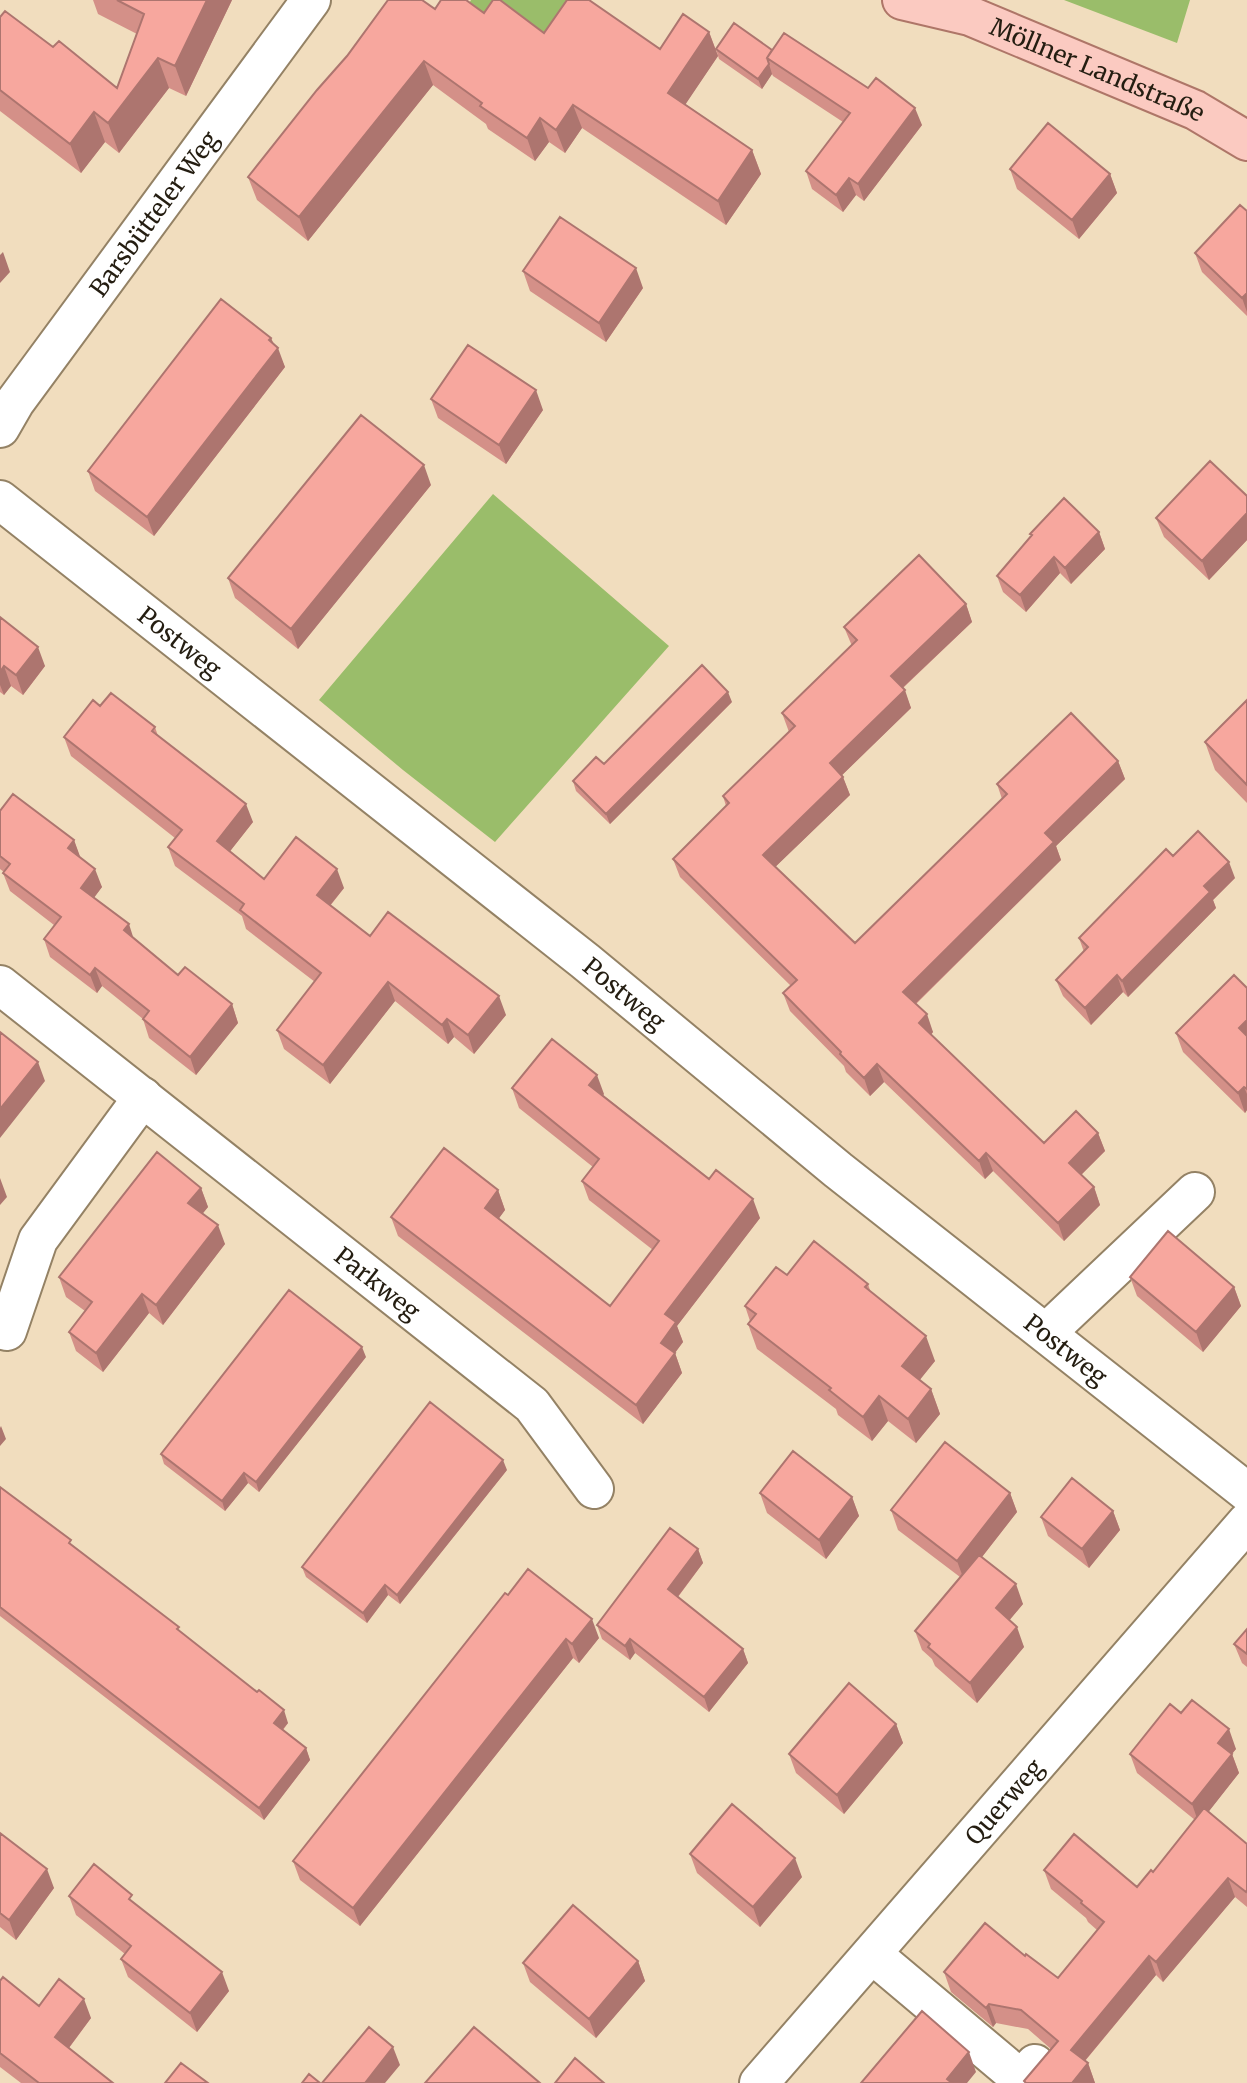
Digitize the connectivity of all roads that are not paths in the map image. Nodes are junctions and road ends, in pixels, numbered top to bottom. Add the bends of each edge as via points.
1 (311, 0) edge
2 (902, 0) edge
3 (1247, 141) edge
4 (5, 407) edge
5 (0, 500) edge
6 (0, 985) edge
7 (143, 1097) junction
8 (1195, 1192) dead end
9 (7, 1331) dead end
10 (1046, 1333) junction
11 (594, 1489) dead end
12 (1247, 1492) edge
13 (1247, 1521) edge
14 (872, 1954) junction
15 (1035, 2064) edge
16 (759, 2083) edge

1 - 4 street, Barsbütteler Weg
2 - 3 main road, Möllner Landstraße via 970,16 1195,110
5 - 10 street, Postweg
6 - 7 street, Parkweg
7 - 9 street via 38,1240
7 - 11 street, Parkweg via 532,1405
8 - 10 street
10 - 12 street, Postweg
13 - 14 street, Querweg
14 - 15 street via 1022,2080
14 - 16 street, Querweg

